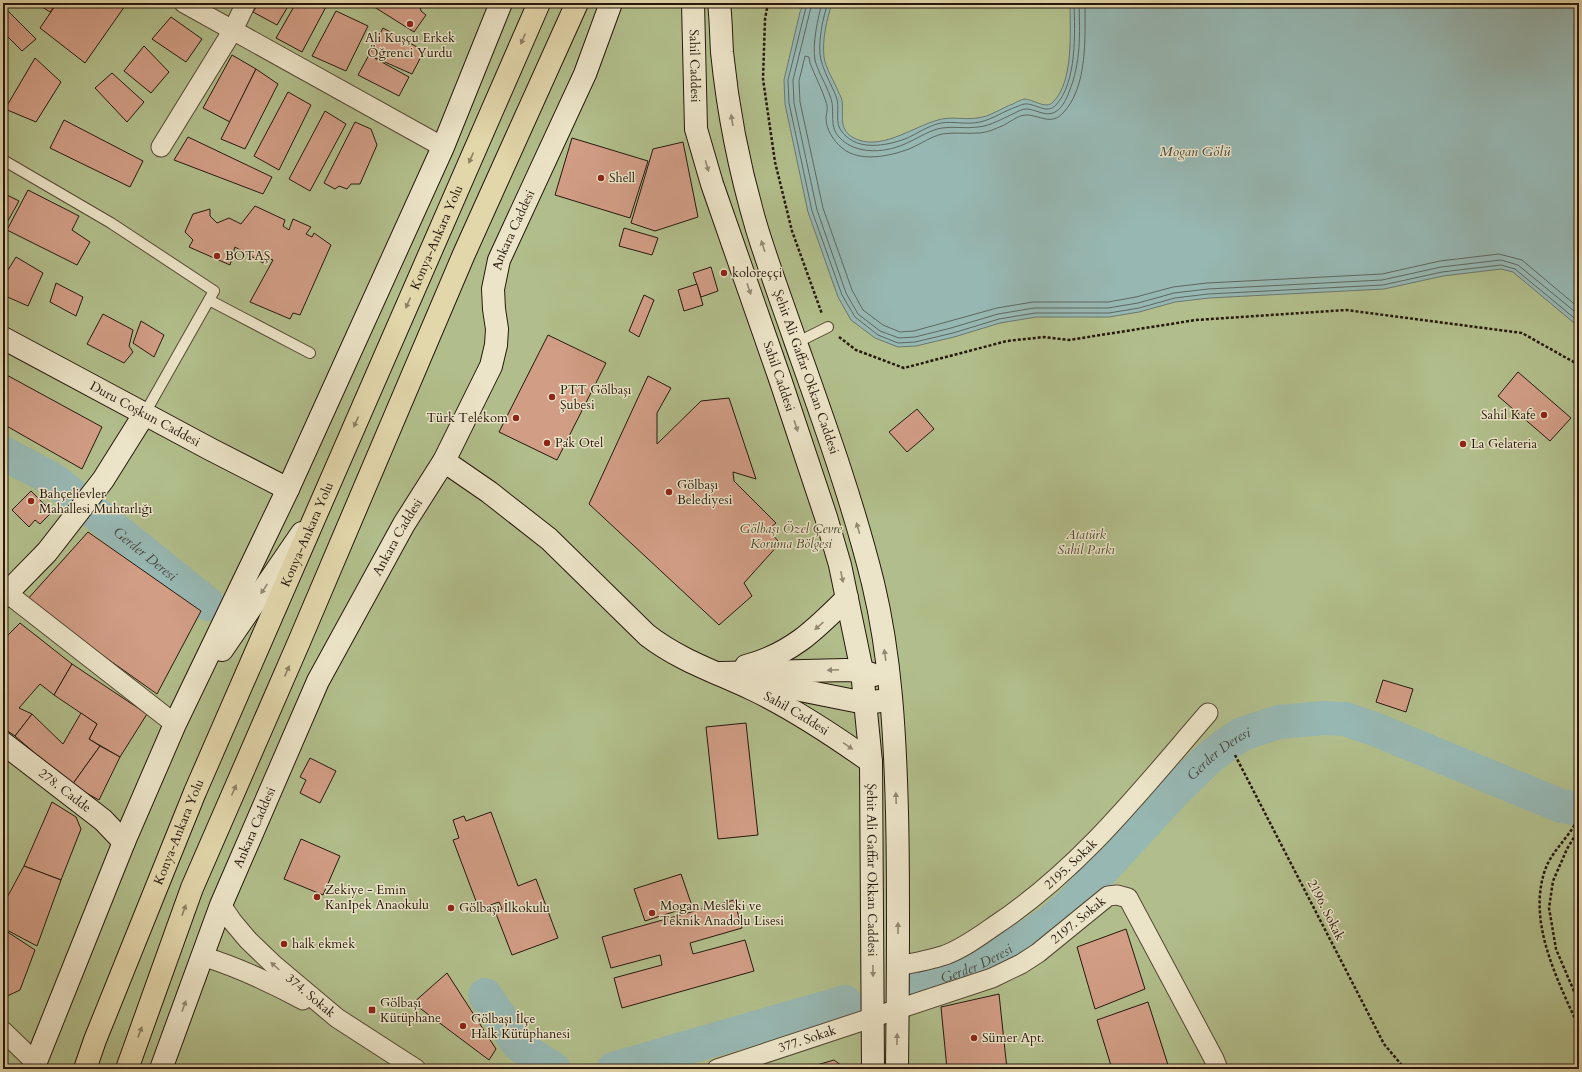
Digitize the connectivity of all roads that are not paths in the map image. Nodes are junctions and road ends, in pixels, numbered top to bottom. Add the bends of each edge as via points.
1 (184, 3) edge
2 (246, 3) edge
3 (539, 3) edge
4 (577, 3) edge
5 (611, 3) edge
6 (693, 3) edge
7 (719, 3) edge
8 (494, 6) edge
9 (233, 30) junction
10 (161, 147) dead end
11 (443, 147) junction
12 (3, 160) edge
13 (209, 300) junction
14 (828, 327) road end
15 (3, 338) edge
16 (796, 343) junction
17 (310, 353) dead end
18 (145, 413) junction
19 (444, 461) junction
20 (288, 489) junction
21 (318, 510) junction
22 (5, 595) edge
23 (847, 598) junction
24 (862, 671) junction
25 (716, 673) junction
26 (892, 703) junction
27 (866, 709) junction
28 (1208, 713) dead end
29 (178, 716) junction
30 (3, 744) edge
31 (871, 762) junction
32 (124, 842) junction
33 (221, 905) junction
34 (202, 956) junction
35 (898, 966) junction
36 (898, 1009) junction
37 (337, 1018) junction
38 (873, 1018) junction
39 (3, 1031) edge
40 (34, 1066) edge
41 (86, 1069) edge
42 (127, 1069) edge
43 (161, 1069) edge
44 (416, 1069) edge
45 (717, 1069) edge
46 (874, 1069) edge
47 (897, 1069) edge
48 (1218, 1069) edge

1 - 9 street
2 - 9 street
3 -> 21 highway, Konya-Ankara Yolu
42 -> 4 highway via 195,882 464,254
5 - 19 street, Ankara Caddesi via 585,74 499,260 493,289 497,329 491,366
6 -> 23 street, Sahil Caddesi via 696,129 712,184 826,517
16 -> 7 street, Şehit Ali Gaffar Okkan Caddesi via 757,228 741,168 728,98
8 - 11 street
9 - 10 street
9 - 11 street
11 - 20 street
12 - 13 lane via 111,223 214,290
13 - 17 lane
13 - 18 lane
14 - 16 lane
15 - 18 street, Duru Coşkun Caddesi
26 -> 16 street, Şehit Ali Gaffar Okkan Caddesi via 873,585 847,493
18 - 20 street, Duru Coşkun Caddesi
18 - 22 street via 103,480 47,552
19 - 25 street, Sahil Caddesi via 489,492 548,539 652,639 681,658
19 - 33 street, Ankara Caddesi via 404,524 318,681
20 - 29 street
21 -> 29 street
21 - 41 highway, Konya-Ankara Yolu via 189,806 95,1040
22 - 29 street
23 - 24 street, Şehit Ali Gaffar Okkan Caddesi
23 -> 25 street via 820,626 781,653 765,661
24 -> 25 street
24 - 26 street via 873,674 883,683
24 - 27 street, Şehit Ali Gaffar Okkan Caddesi
25 - 27 street
25 -> 31 street, Sahil Caddesi via 780,703
26 - 27 street via 882,700
35 -> 26 street, Şehit Ali Gaffar Okkan Caddesi via 898,844
27 - 31 street, Şehit Ali Gaffar Okkan Caddesi
28 - 35 street, 2195. Sokak via 1099,838 1030,901 945,955
29 - 32 street
30 - 32 street, 278. Cadde via 103,820
31 -> 38 street, Şehit Ali Gaffar Okkan Caddesi
32 - 40 street
33 - 34 street, Ankara Caddesi
37 -> 33 street, 374. Sokak via 248,940
34 - 37 street via 250,973
43 -> 34 street, Ankara Caddesi
35 - 36 street, Şehit Ali Gaffar Okkan Caddesi
36 - 38 street, 377. Sokak
47 -> 36 street, Şehit Ali Gaffar Okkan Caddesi
36 - 48 street, 2197. Sokak via 992,978 1022,964 1108,896 1117,895 1128,898
37 - 44 street, 374. Sokak
38 - 45 street, 377. Sokak
38 - 46 street, Şehit Ali Gaffar Okkan Caddesi
39 - 40 street

